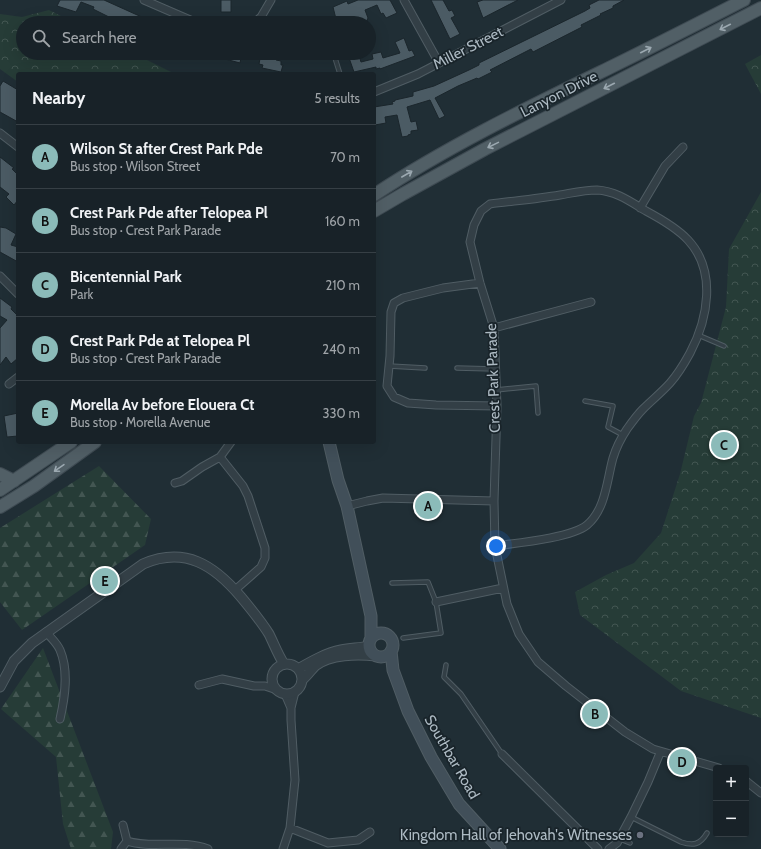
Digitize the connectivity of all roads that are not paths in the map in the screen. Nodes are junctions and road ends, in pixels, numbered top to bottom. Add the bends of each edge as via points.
1 (144, 0) edge
2 (271, 0) edge
3 (404, 0) edge
4 (561, 0) edge
5 (744, 0) edge
6 (761, 8) edge
7 (181, 16) edge
8 (262, 16) edge
9 (335, 60) edge
10 (438, 63) junction
11 (339, 72) edge
12 (376, 91) edge
13 (0, 133) edge
14 (16, 145) edge
15 (683, 147) dead end
16 (376, 194) edge
17 (640, 208) junction
18 (376, 210) edge
19 (0, 276) edge
20 (480, 283) junction
21 (16, 292) edge
22 (591, 302) dead end
23 (494, 328) junction
24 (698, 334) junction
25 (724, 346) dead end
26 (389, 366) junction
27 (425, 368) dead end
28 (457, 368) dead end
29 (495, 369) junction
30 (16, 379) edge
31 (9, 384) dead end
32 (496, 390) junction
33 (585, 401) dead end
34 (496, 406) junction
35 (538, 413) dead end
36 (623, 435) junction
37 (68, 444) edge
38 (92, 444) edge
39 (230, 444) edge
40 (329, 444) edge
41 (220, 458) junction
42 (0, 474) edge
43 (14, 482) junction
44 (175, 483) dead end
45 (0, 490) edge
46 (494, 500) junction
47 (2, 502) edge
48 (347, 506) junction
49 (495, 546) junction
50 (392, 583) dead end
51 (503, 588) junction
52 (235, 590) junction
53 (436, 602) junction
54 (371, 616) junction
55 (46, 632) junction
56 (384, 634) junction
57 (403, 638) dead end
58 (378, 650) junction
59 (446, 665) dead end
60 (281, 666) junction
61 (298, 669) junction
62 (3, 673) edge
63 (302, 680) junction
64 (199, 685) dead end
65 (0, 687) edge
66 (275, 688) junction
67 (295, 692) junction
68 (291, 708) junction
69 (60, 719) dead end
70 (660, 752) junction
71 (502, 754) joint
72 (713, 766) edge
73 (749, 783) edge
74 (761, 793) edge
75 (631, 817) junction
76 (123, 825) dead end
77 (290, 828) junction
78 (370, 832) dead end
79 (707, 833) dead end
80 (620, 839) junction
81 (127, 841) junction
82 (630, 843) dead end
83 (121, 849) edge
84 (208, 849) edge
85 (284, 849) edge
86 (500, 849) edge
87 (598, 849) edge
88 (609, 849) edge

1 - 7 street
2 - 8 street
3 - 10 street
4 - 10 street, Miller Street
16 -> 5 main road, Lanyon Drive via 478,133
6 -> 18 main road, Lanyon Drive via 485,149
9 - 11 lane
10 - 12 street, Miller Street
13 - 14 street
15 - 17 street via 665,166
17 - 20 street, Crest Park Parade via 617,194 599,190 490,204 481,211 470,242
17 - 24 street, Crest Park Parade via 682,234 700,256 707,288
19 - 21 street
20 - 23 street, Crest Park Parade
20 - 26 street via 442,288 403,298 394,303 391,312
22 - 23 street
23 - 29 street, Crest Park Parade
24 - 25 lane
24 - 36 street, Crest Park Parade via 678,372 664,390 635,417
26 - 27 lane
26 - 34 street via 387,386 394,397 408,403
28 - 29 lane
29 - 32 street, Crest Park Parade
30 - 31 street
32 - 34 street, Crest Park Parade
32 - 35 lane via 536,386
33 - 36 lane via 613,406 608,427
34 - 46 street, Crest Park Parade
36 - 49 street, Crest Park Parade via 614,456 601,503 587,525 565,534
37 - 43 main road
38 -> 47 main road via 34,486
39 - 41 street
40 - 48 main road
41 - 44 street
41 - 52 street via 248,496 265,548 265,558 261,567
42 - 43 main road
43 - 45 main road
46 - 48 street via 383,498
46 - 49 street, Crest Park Parade
48 - 54 main road
49 - 51 street, Crest Park Parade
50 - 53 lane via 428,582
51 - 53 street
51 - 70 street, Crest Park Parade via 519,634 538,662 626,732
52 - 55 street via 216,572 200,562 172,556 152,560 133,570
52 - 60 street via 258,616 270,636
53 - 57 lane via 441,633
54 - 56 main road
54 - 58 main road
55 - 62 street via 23,651
55 - 69 street via 60,649 63,659 64,699
56 - 58 main road via 375,635
56 - 58 main road, Southbar Road via 389,637 393,646
58 - 61 street via 342,650 315,659
58 - 63 street via 330,659 316,665
58 - 86 main road, Southbar Road via 393,670 408,711 459,804
59 - 71 lane via 444,677 461,694
60 - 61 street via 293,665
60 - 66 street via 273,674
61 - 63 street
62 - 65 street
63 - 67 street
64 - 66 street via 222,679
66 - 67 street
66 - 68 street
67 - 68 street
68 - 77 street via 295,780
70 - 72 street, Crest Park Parade
70 - 75 street
71 - 87 street
73 - 74 street
75 - 79 lane via 689,844 698,843
75 - 80 street
76 - 81 street
77 - 78 street via 328,843 358,840
77 - 85 street
80 - 82 lane
80 - 88 street
81 - 83 street
81 - 84 street via 153,849 189,845

